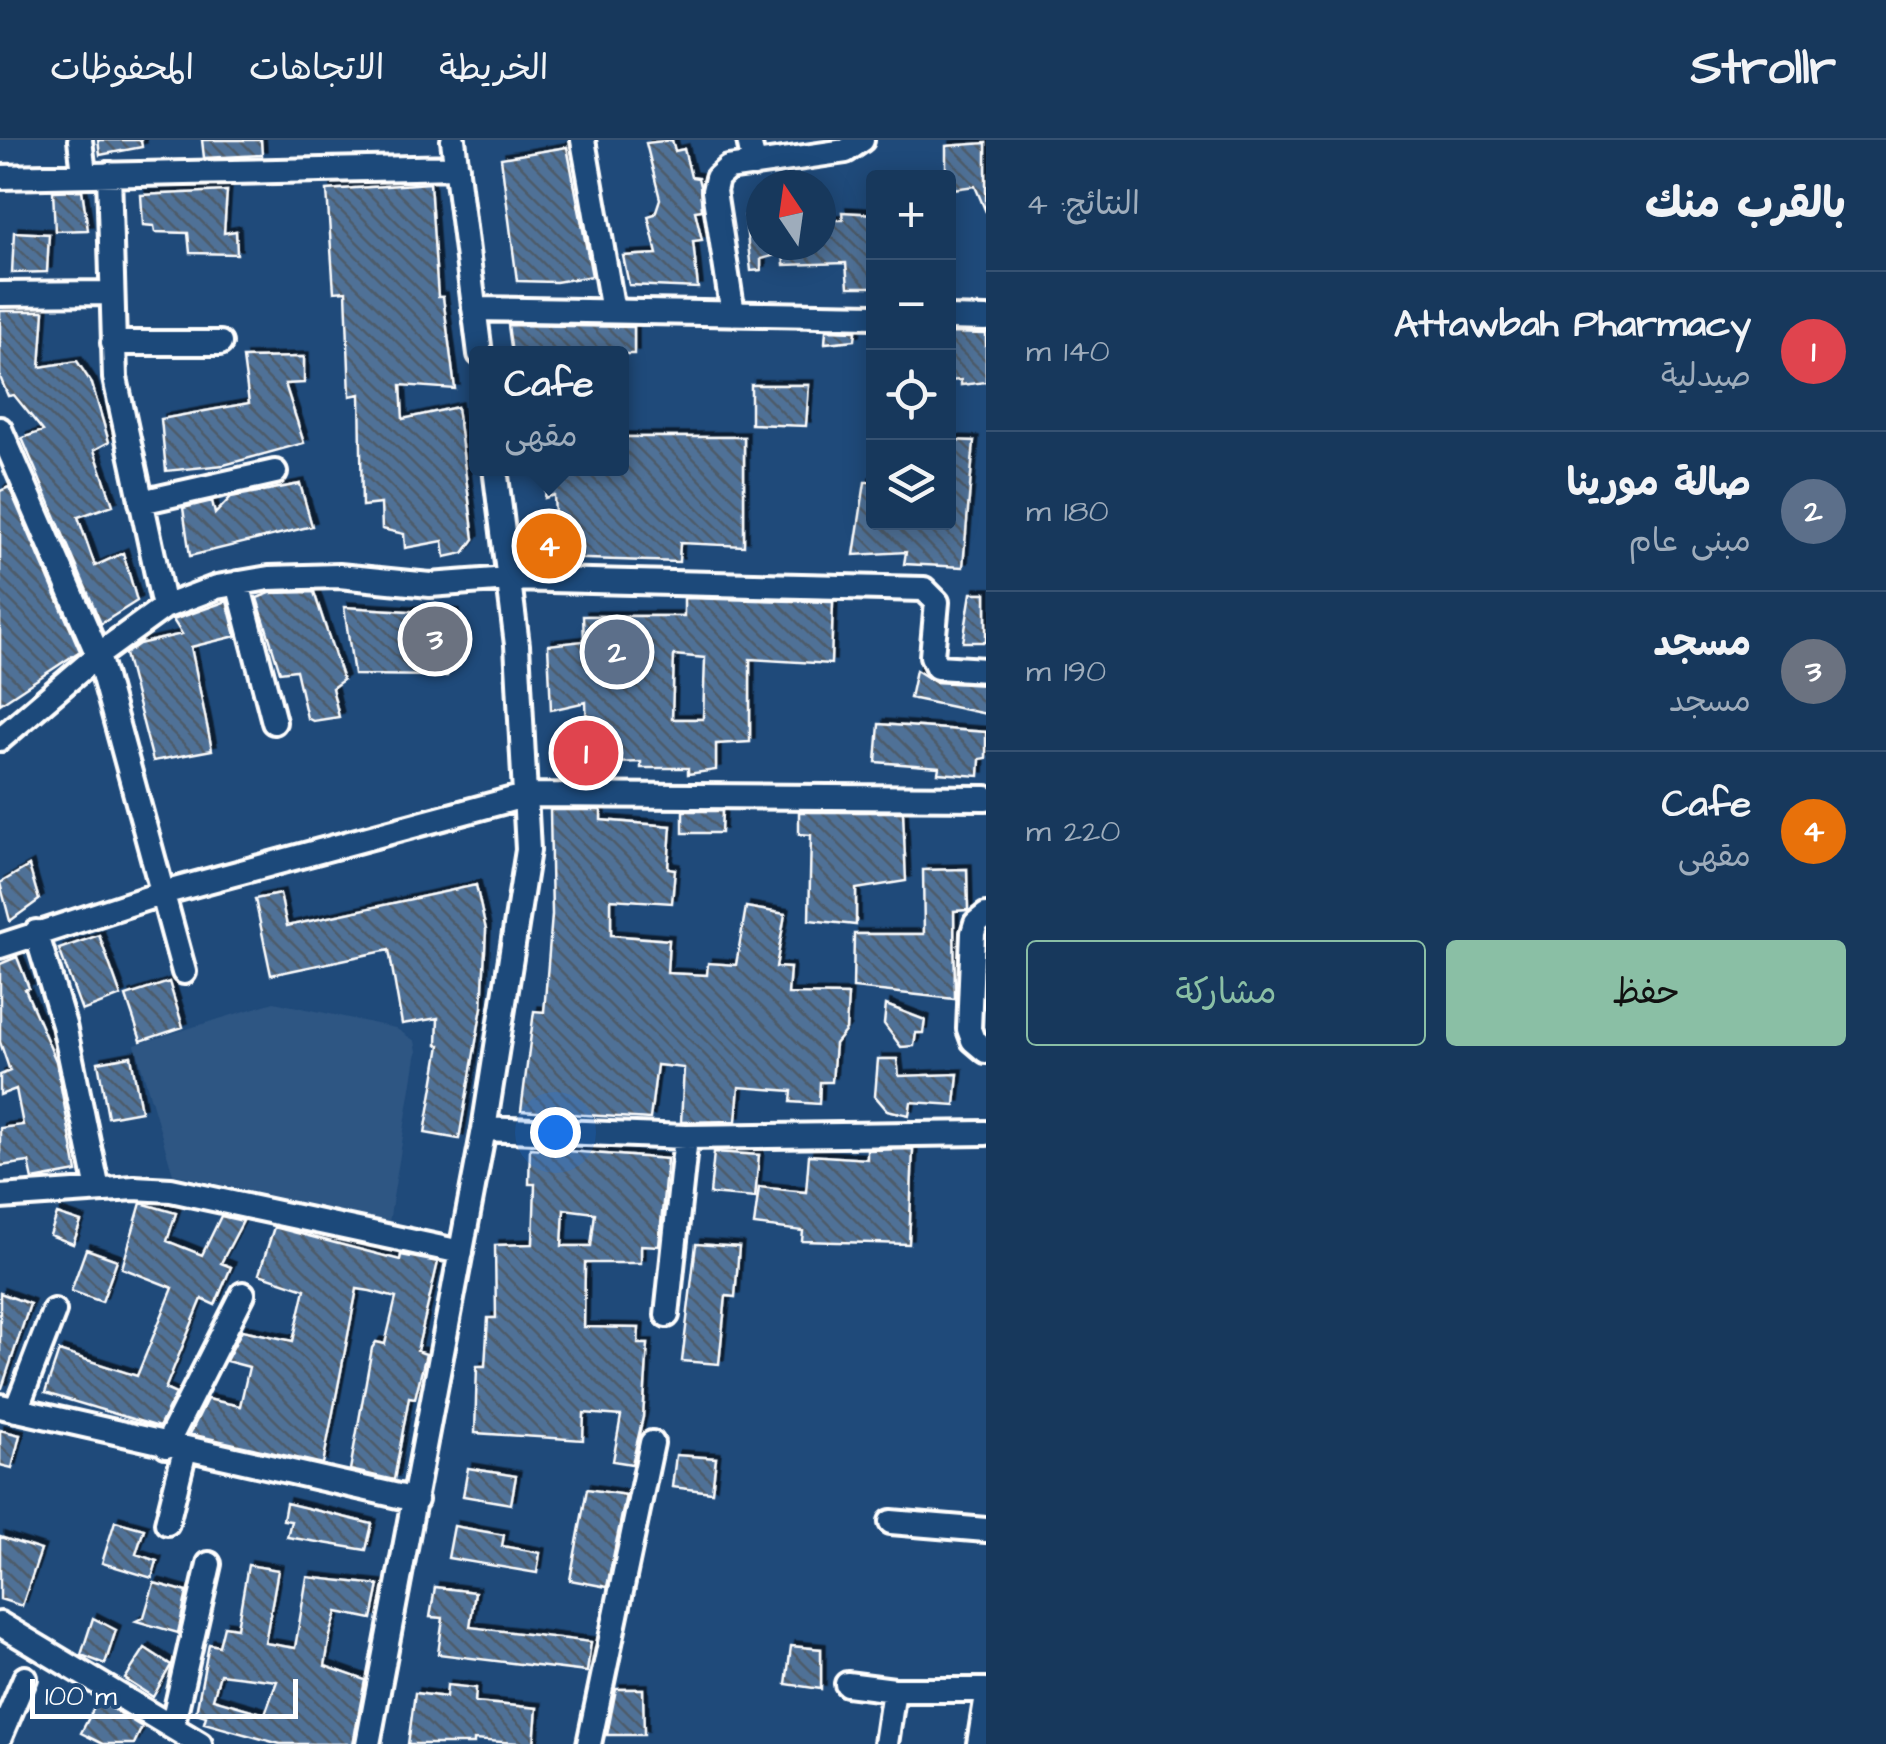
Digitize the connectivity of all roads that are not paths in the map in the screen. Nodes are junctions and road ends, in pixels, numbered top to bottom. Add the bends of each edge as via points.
1 (80, 140) edge
2 (454, 140) edge
3 (582, 140) edge
4 (749, 140) edge
5 (862, 140) edge
6 (754, 165) junction
7 (457, 168) junction
8 (84, 174) junction
9 (109, 174) junction
10 (0, 177) edge
11 (0, 294) edge
12 (110, 294) junction
13 (474, 308) junction
14 (614, 312) junction
15 (733, 314) junction
16 (866, 316) edge
17 (956, 318) edge
18 (986, 318) edge
19 (113, 343) junction
20 (220, 343) dead end
21 (479, 346) edge
22 (0, 429) edge
23 (275, 472) dead end
24 (496, 476) edge
25 (141, 502) junction
26 (510, 579) junction
27 (238, 583) junction
28 (164, 607) junction
29 (98, 655) junction
30 (986, 670) edge
31 (274, 722) dead end
32 (0, 739) edge
33 (528, 794) junction
34 (986, 798) edge
35 (163, 893) junction
36 (986, 915) edge
37 (36, 932) junction
38 (0, 946) edge
39 (184, 972) dead end
40 (986, 1050) edge
41 (484, 1129) junction
42 (986, 1132) edge
43 (686, 1137) junction
44 (98, 1190) junction
45 (0, 1196) edge
46 (461, 1252) junction
47 (243, 1294) dead end
48 (54, 1312) dead end
49 (667, 1315) dead end
50 (8, 1408) edge
51 (652, 1443) dead end
52 (176, 1448) junction
53 (416, 1500) junction
54 (892, 1522) dead end
55 (167, 1523) dead end
56 (986, 1530) edge
57 (209, 1564) dead end
58 (0, 1624) edge
59 (25, 1678) dead end
60 (847, 1684) dead end
61 (894, 1690) junction
62 (986, 1690) edge
63 (986, 1700) edge
64 (172, 1727) junction
65 (0, 1738) edge
66 (200, 1744) edge
67 (368, 1744) edge
68 (589, 1744) edge
69 (886, 1744) edge
70 (979, 1744) edge

1 - 8 street
2 - 7 street
3 - 14 street
4 - 6 street
5 - 6 street via 846,152
6 - 15 street via 728,168 715,184
7 - 9 street
7 - 13 street
8 - 9 street
8 - 10 street
9 - 12 street
11 - 12 street
12 - 19 street
13 - 14 street
13 - 21 street
14 - 15 street
15 - 16 street
17 - 18 street
19 - 20 street
19 - 25 street
22 - 29 street
23 - 25 street
24 - 26 street
25 - 28 street
26 - 27 street via 430,585 300,575
26 - 30 street via 924,589 937,602 937,668
26 - 33 street
27 - 28 street
27 - 31 street
28 - 29 street
29 - 32 street
29 - 35 street
33 - 34 street
33 - 35 street
33 - 41 street via 528,850
35 - 37 street
35 - 39 street
36 - 40 street via 974,933 969,1028
37 - 38 street
37 - 44 street via 82,1096
41 - 43 street
41 - 46 street
42 - 43 street
43 - 49 street
44 - 45 street
44 - 46 street via 215,1196
46 - 53 street
47 - 52 street
48 - 50 street
50 - 52 street
51 - 68 street
52 - 53 street
52 - 55 street
53 - 67 street
54 - 56 street
57 - 64 street
58 - 64 street
59 - 65 street
60 - 61 street
61 - 62 street
61 - 69 street
63 - 70 street
64 - 66 street

